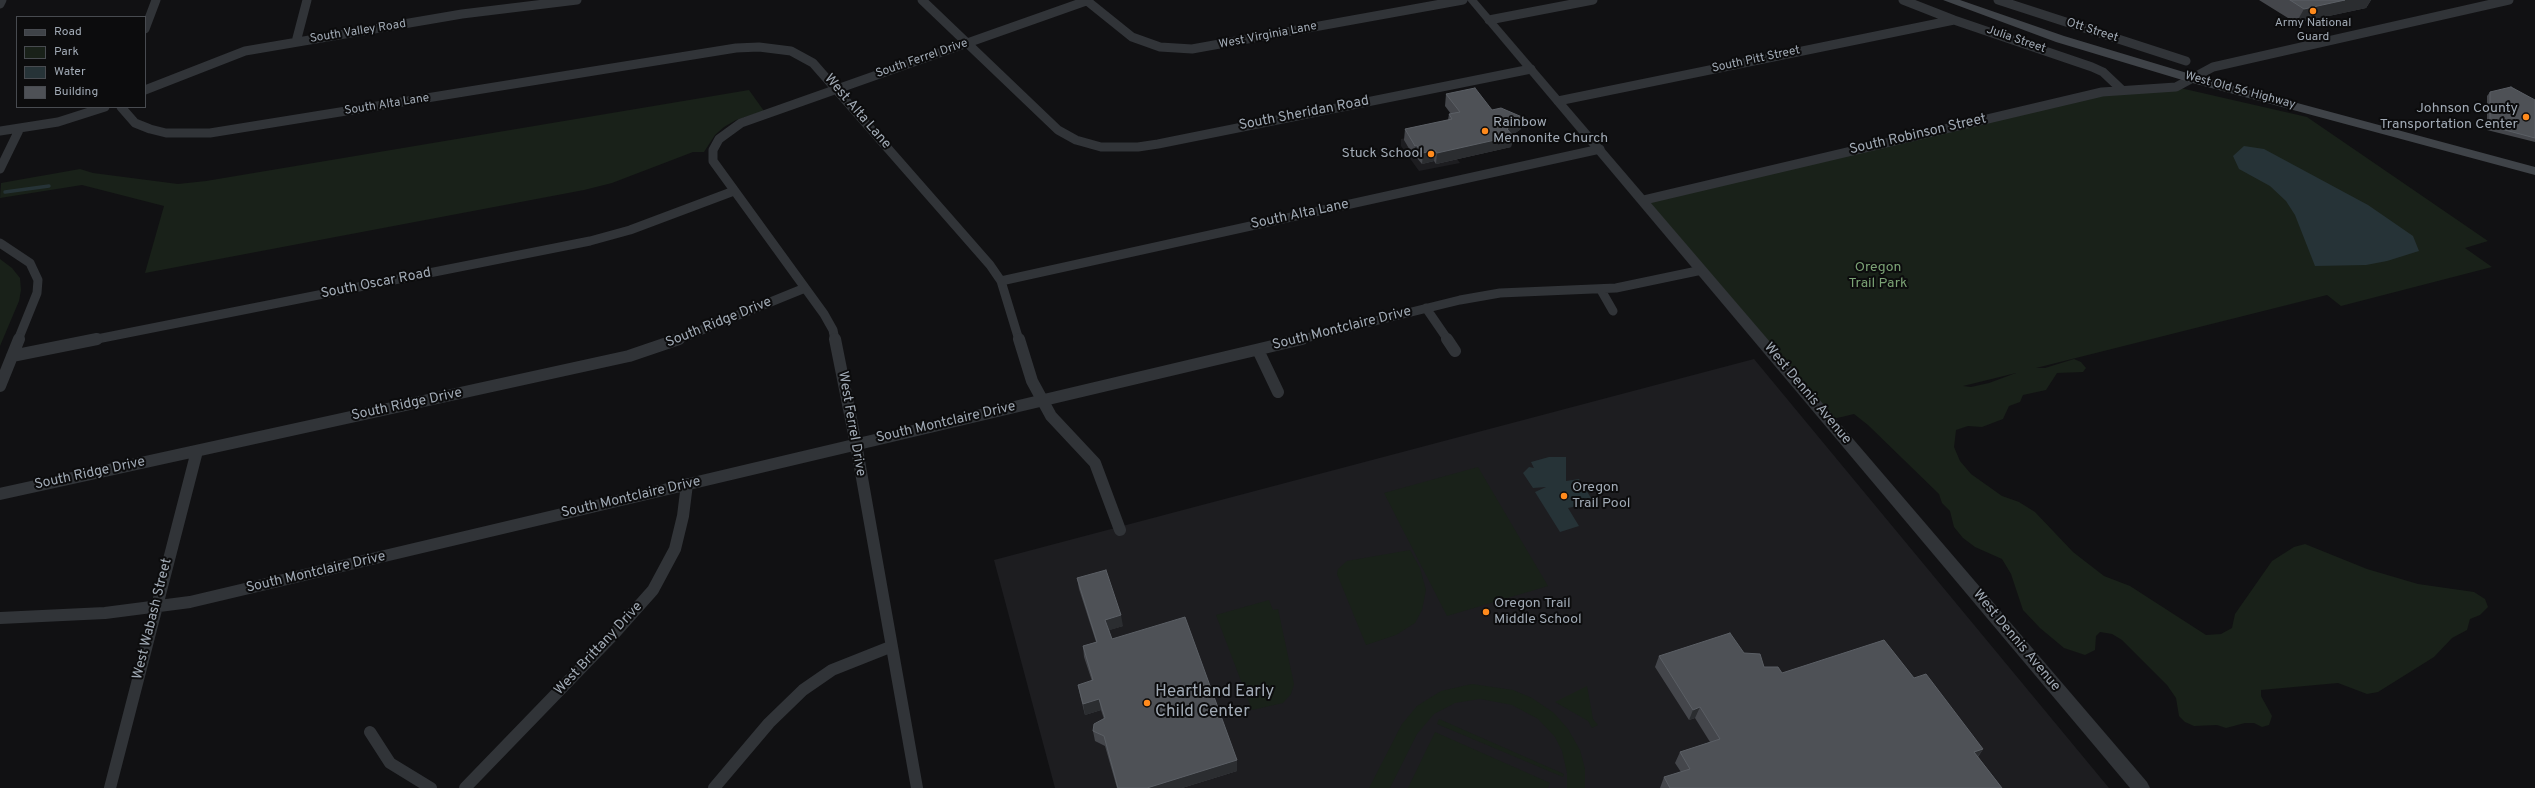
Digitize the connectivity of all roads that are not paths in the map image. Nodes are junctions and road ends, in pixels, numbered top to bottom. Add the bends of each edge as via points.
1 (2, 0) edge
2 (156, 0) edge
3 (307, 0) edge
4 (574, 0) edge
5 (922, 0) edge
6 (1087, 0) edge
7 (1463, 0) edge
8 (1472, 0) edge
9 (1593, 0) edge
10 (1903, 0) edge
11 (1950, 0) edge
12 (1998, 0) edge
13 (2508, 0) edge
14 (0, 4) edge
15 (1490, 20) junction
16 (1954, 20) junction
17 (146, 25) edge
18 (296, 42) junction
19 (968, 43) junction
20 (661, 60) joint
21 (2186, 61) dead end
22 (1531, 69) junction
23 (2193, 79) junction
24 (836, 89) junction
25 (146, 90) edge
26 (2122, 90) junction
27 (1558, 101) junction
28 (102, 108) edge
29 (122, 108) edge
30 (756, 118) joint
31 (20, 128) junction
32 (0, 131) edge
33 (1600, 149) junction
34 (0, 169) edge
35 (2535, 171) edge
36 (734, 191) junction
37 (1644, 200) junction
38 (0, 243) edge
39 (1702, 270) junction
40 (1001, 281) junction
41 (805, 288) junction
42 (1601, 290) junction
43 (1426, 308) junction
44 (1613, 311) dead end
45 (1258, 350) junction
46 (1455, 351) dead end
47 (12, 356) junction
48 (0, 386) edge
49 (1278, 392) dead end
50 (1042, 401) junction
51 (856, 444) junction
52 (197, 450) junction
53 (686, 484) junction
54 (0, 494) edge
55 (1120, 530) dead end
56 (156, 607) junction
57 (0, 618) edge
58 (890, 648) junction
59 (370, 732) dead end
60 (110, 788) edge
61 (431, 788) edge
62 (465, 788) edge
63 (714, 788) edge
64 (917, 788) edge
65 (2141, 788) edge

1 - 14 street
2 - 17 street
3 - 18 street
4 - 18 street, South Valley Road via 489,10
5 - 19 street, South Sheridan Road
6 - 7 street, West Virginia Lane via 1132,37 1160,47 1192,49
6 - 19 street, South Ferrel Drive
8 - 15 street, West Dennis Avenue
9 - 15 street
10 - 16 street, Julia Street
11 - 23 main road, West Old 56 Highway via 2060,39
12 - 21 street, Ott Street
13 - 23 street, South Robinson Street via 2213,67
15 - 22 street, West Dennis Avenue
16 - 26 street, Julia Street via 2092,67 2103,72
16 - 27 street, South Pitt Street
18 - 25 street, South Valley Road via 230,56
19 - 22 street, South Sheridan Road via 1058,130 1076,140 1101,147 1138,147
19 - 24 street, South Ferrel Drive
20 - 24 street, West Alta Lane via 736,48 775,48 806,58
20 - 29 street, South Alta Lane via 210,133 166,134 135,123
22 - 27 street, West Dennis Avenue
23 - 26 street, South Robinson Street via 2168,88
23 - 35 main road, West Old 56 Highway
24 - 30 street, South Ferrel Drive
24 - 40 street, West Alta Lane via 990,265
26 - 37 street, South Robinson Street via 2102,92
27 - 33 street, West Dennis Avenue
28 - 31 street via 69,119
30 - 36 street, West Ferrel Drive via 729,130 719,139 713,150 713,161
31 - 32 street
31 - 34 street
33 - 37 street, West Dennis Avenue
33 - 40 street, South Alta Lane
36 - 41 street, West Ferrel Drive
36 - 47 street, South Oscar Road via 630,230 590,241
37 - 39 street, West Dennis Avenue
38 - 47 street via 30,263 38,280 37,293
39 - 42 street, South Montclaire Drive via 1632,286
39 - 65 street, West Dennis Avenue
40 - 50 street, West Alta Lane via 1032,381
41 - 51 street, West Ferrel Drive via 833,330
41 - 52 street, South Ridge Drive via 672,342 629,356
42 - 43 street, South Montclaire Drive via 1500,293
42 - 44 street
43 - 45 street, South Montclaire Drive
43 - 46 street, South Montclaire Drive
45 - 49 street, South Montclaire Drive
45 - 50 street, South Montclaire Drive
47 - 48 street
50 - 51 street, South Montclaire Drive
50 - 55 street, West Alta Lane via 1051,416 1095,463
51 - 53 street, South Montclaire Drive
51 - 58 street, West Ferrel Drive
52 - 54 street, South Ridge Drive
52 - 56 street, West Wabash Street
53 - 56 street, South Montclaire Drive via 244,590
53 - 62 street, West Brittany Drive via 683,516 675,549 653,590
56 - 57 street, South Montclaire Drive via 75,616
56 - 60 street, West Wabash Street
58 - 63 street via 832,670 803,690 769,723
58 - 64 street, West Ferrel Drive
59 - 61 street via 390,763

